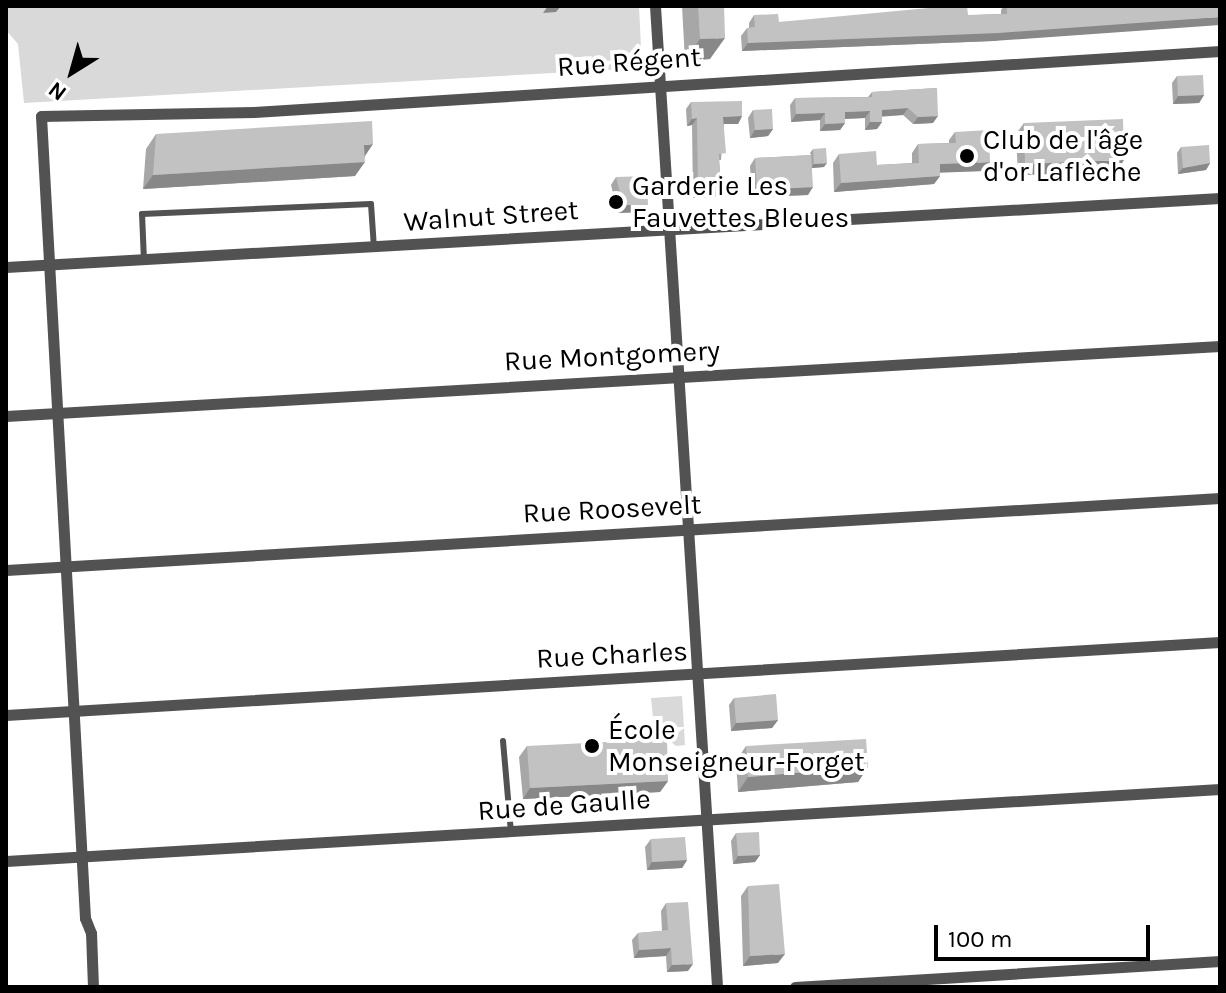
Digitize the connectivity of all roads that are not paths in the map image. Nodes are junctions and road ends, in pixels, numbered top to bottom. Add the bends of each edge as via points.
1 (655, 6) edge
2 (1220, 51) edge
3 (659, 83) junction
4 (1220, 198) edge
5 (667, 228) junction
6 (374, 248) junction
7 (144, 261) junction
8 (49, 262) junction
9 (6, 267) edge
10 (1220, 346) edge
11 (676, 376) junction
12 (58, 413) junction
13 (6, 416) edge
14 (1220, 498) edge
15 (686, 529) junction
16 (66, 566) junction
17 (6, 570) edge
18 (1220, 642) edge
19 (698, 674) junction
20 (74, 710) junction
21 (6, 715) edge
22 (503, 741) dead end
23 (1220, 789) edge
24 (707, 820) junction
25 (511, 832) junction
26 (82, 856) junction
27 (6, 861) edge
28 (1220, 961) edge
29 (93, 987) edge
30 (717, 987) edge
31 (795, 987) edge

1 - 3 street
2 - 3 street, Rue Régent
3 - 5 street
3 - 8 street, Rue Régent via 254,112 41,116
4 - 5 street, Walnut Street
5 - 6 street, Walnut Street
5 - 11 street
6 - 7 street, Walnut Street
6 - 7 lane via 371,204 142,214
7 - 8 street, Walnut Street
8 - 9 street, Walnut Street
8 - 12 street
10 - 11 street, Rue Montgomery
11 - 12 street, Rue Montgomery
11 - 15 street
12 - 13 street, Rue Montgomery
12 - 16 street
14 - 15 street, Rue Roosevelt
15 - 16 street, Rue Roosevelt
15 - 19 street
16 - 17 street, Rue Roosevelt
16 - 20 street
18 - 19 street, Rue Charles
19 - 20 street, Rue Charles
19 - 24 street
20 - 21 street, Rue Charles
20 - 26 street
22 - 25 lane
23 - 24 street, Rue de Gaulle
24 - 25 street, Rue de Gaulle
24 - 30 street
25 - 26 street, Rue de Gaulle
26 - 27 street, Rue de Gaulle
26 - 29 street
28 - 31 street

